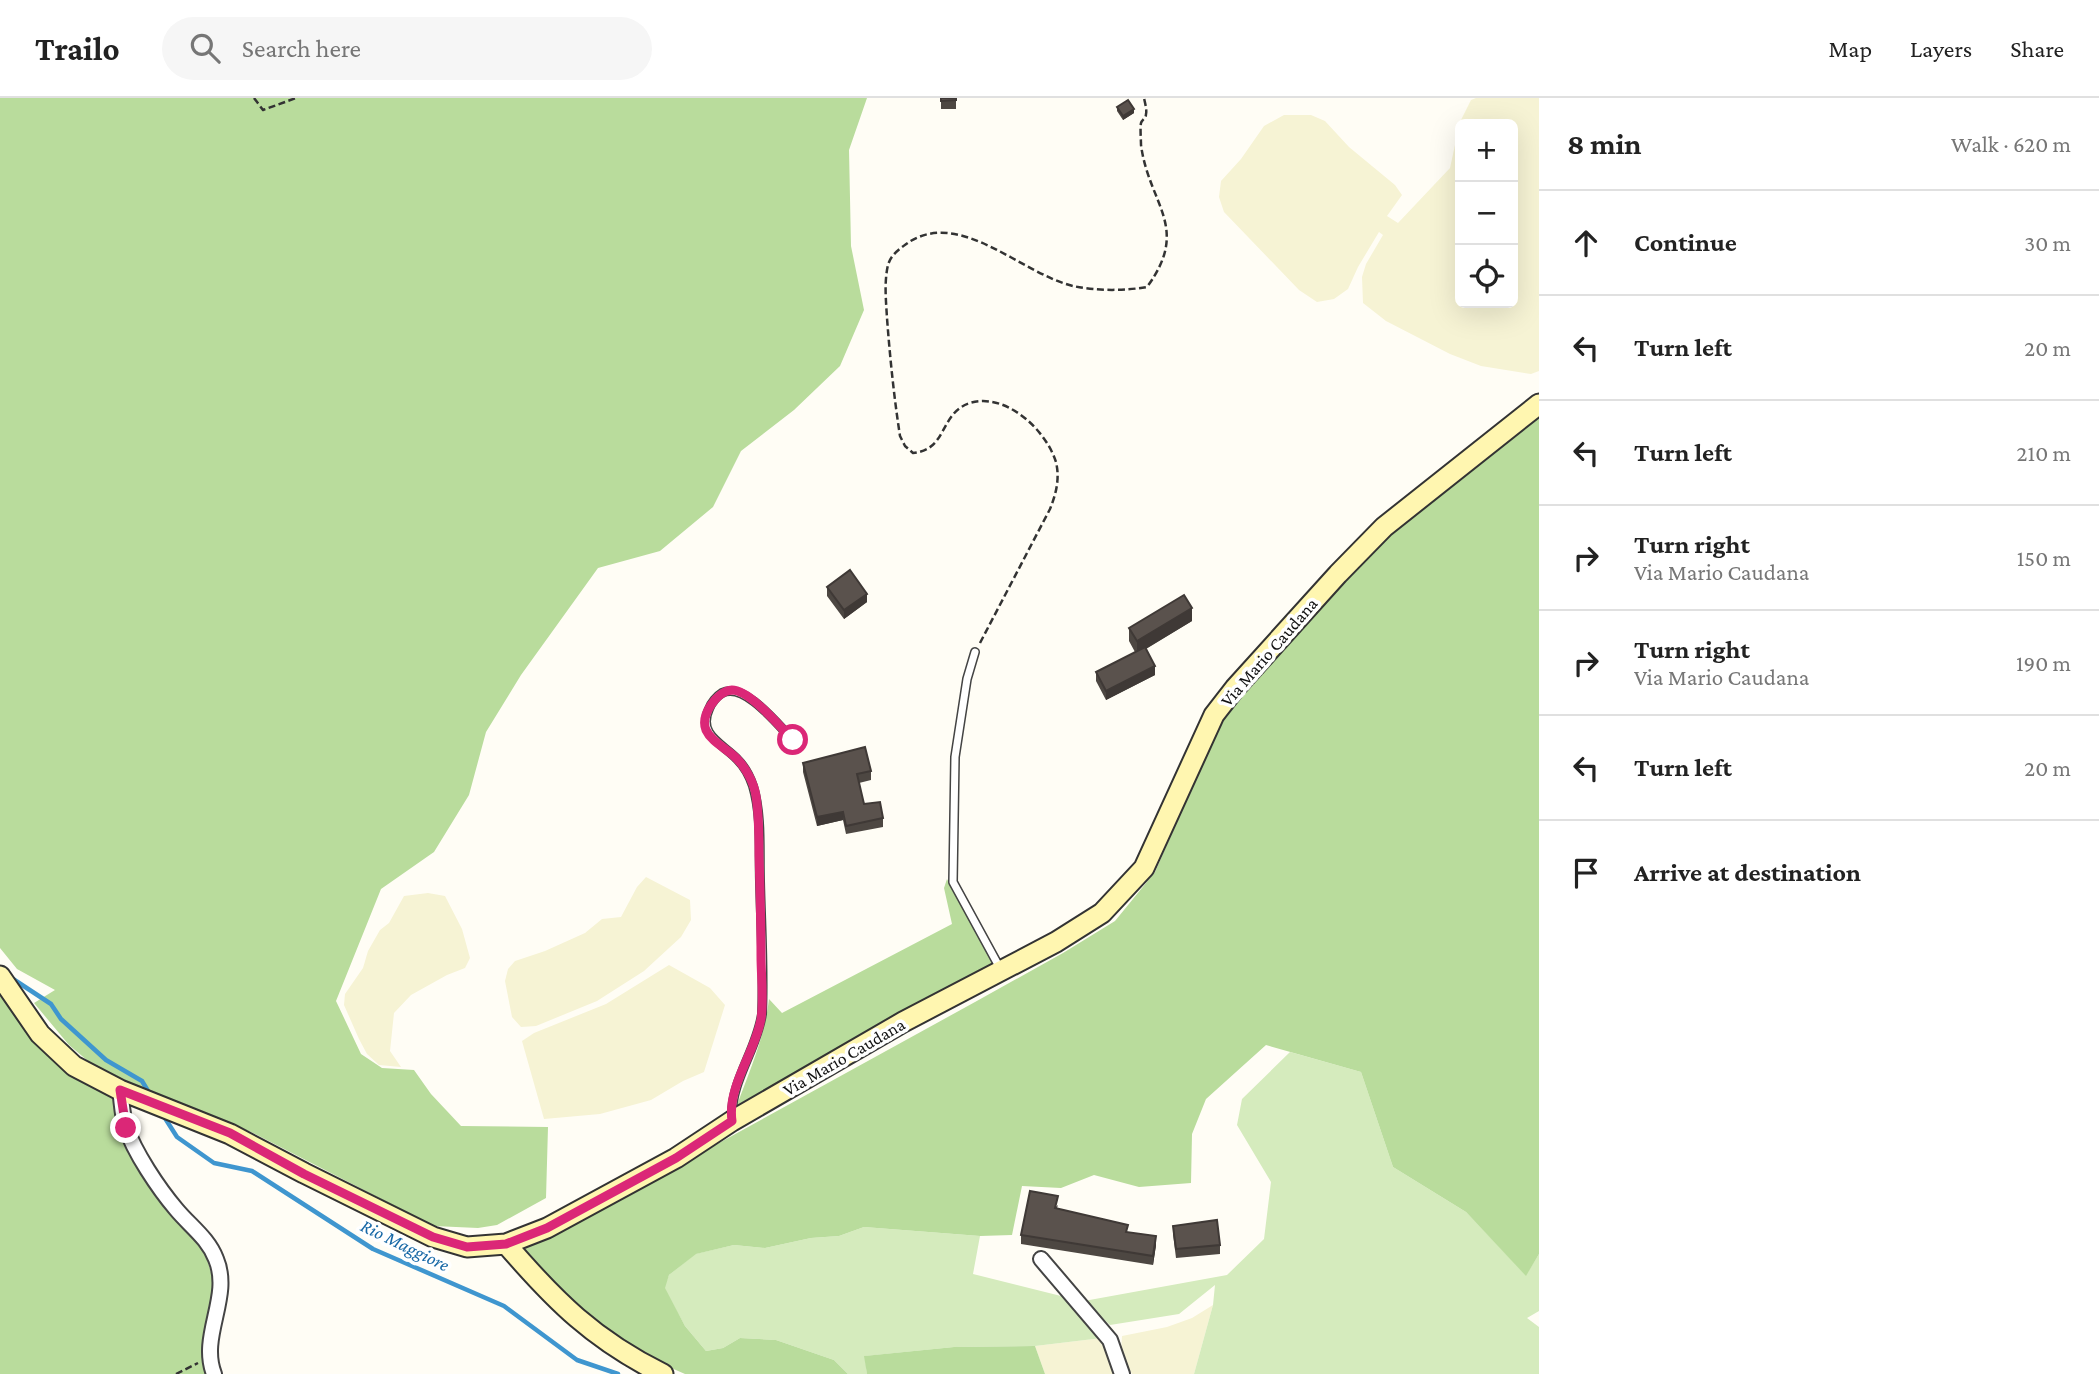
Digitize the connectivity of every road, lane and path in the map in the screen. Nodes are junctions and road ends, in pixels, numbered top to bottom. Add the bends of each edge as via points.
1 (254, 98) edge
2 (296, 98) edge
3 (1144, 98) edge
4 (1539, 404) edge
5 (975, 652) joint
6 (793, 740) dead end
7 (1002, 971) junction
8 (1, 977) edge
9 (120, 1090) junction
10 (732, 1121) junction
11 (506, 1244) junction
12 (1041, 1259) dead end
13 (211, 1351) junction
14 (176, 1374) edge
15 (214, 1374) edge
16 (663, 1374) edge
17 (1122, 1374) edge

1 - 2 path via 263,110
3 - 5 path via 1141,145 1168,241 1162,267 1147,287 1125,291 1073,286 960,233 915,238 888,263 889,345 905,446 913,453 926,452 957,410 987,401 1027,419 1055,462 1058,479 1050,509
4 - 7 main road, Via Mario Caudana via 1384,527 1235,688 1214,715 1144,868 1102,913
5 - 7 lane via 955,757 953,881
6 - 10 lane via 741,692 721,694 708,710 706,730 738,759 752,782 759,842 762,1014 735,1091
7 - 10 main road, Via Mario Caudana
8 - 9 main road, Via Mario Caudana via 40,1034 74,1066
9 - 11 main road, Via Mario Caudana via 230,1133 433,1237 467,1247
9 - 13 street via 126,1128 139,1154 217,1259 223,1287
10 - 11 main road, Via Mario Caudana via 676,1158 547,1228
11 - 16 main road via 580,1322 632,1359
12 - 17 street via 1110,1340
13 - 14 path
13 - 15 street

